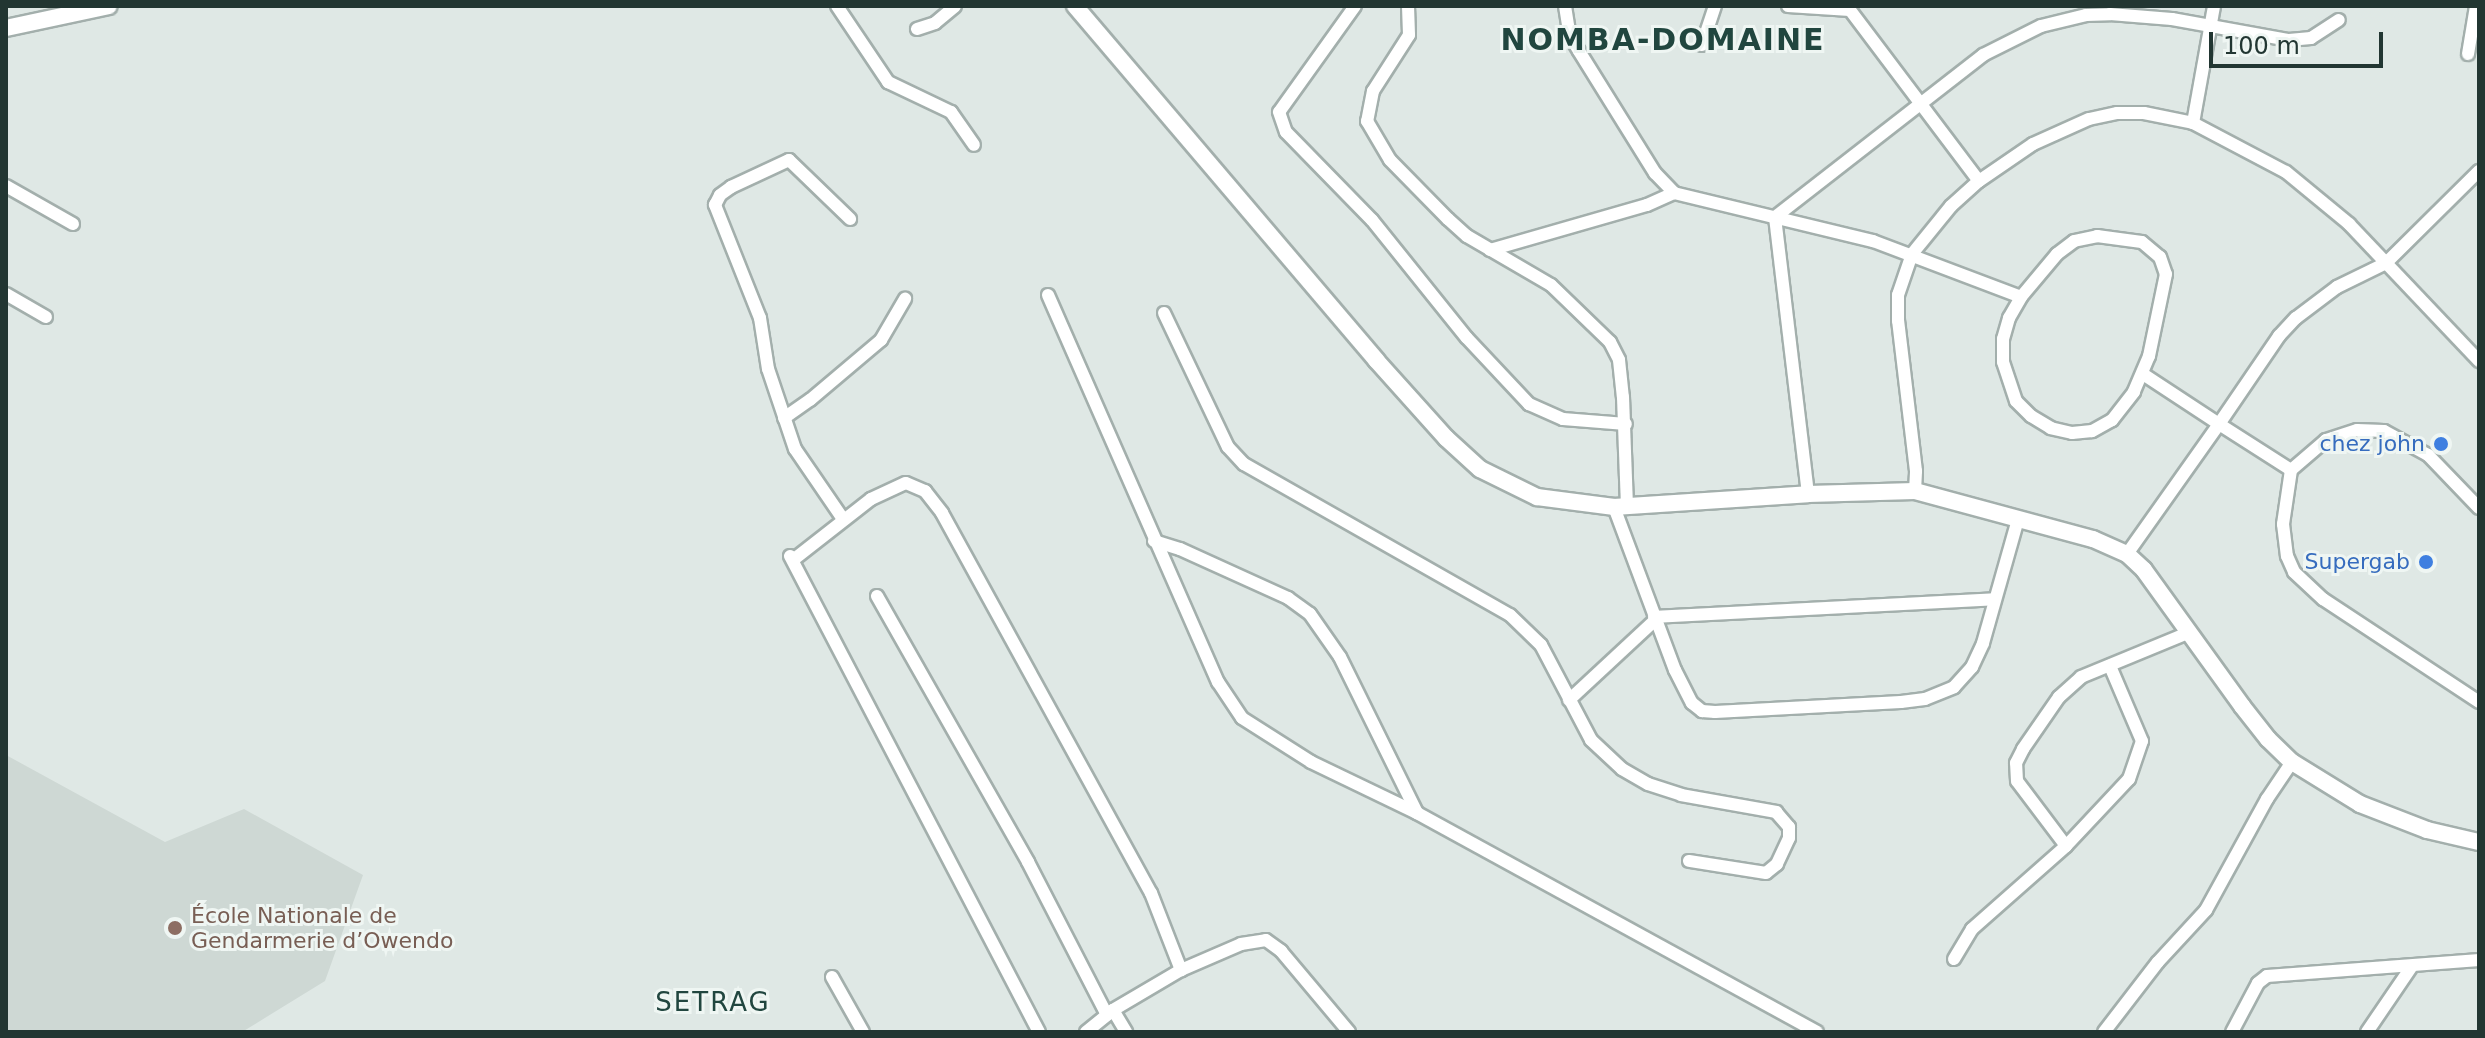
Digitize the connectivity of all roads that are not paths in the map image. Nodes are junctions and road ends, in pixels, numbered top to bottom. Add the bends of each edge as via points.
1 (109, 6) edge
2 (837, 6) edge
3 (955, 6) edge
4 (1075, 6) edge
5 (1355, 6) edge
6 (1408, 6) edge
7 (1565, 6) edge
8 (1715, 6) edge
9 (1788, 6) edge
10 (2214, 6) edge
11 (2476, 6) edge
12 (1849, 8) edge
13 (1091, 13) edge
14 (2339, 20) dead end
15 (2212, 27) junction
16 (6, 28) edge
17 (917, 29) dead end
18 (1702, 45) dead end
19 (2468, 54) dead end
20 (1919, 103) junction
21 (2193, 123) junction
22 (974, 145) dead end
23 (2479, 171) edge
24 (1979, 181) junction
25 (6, 186) edge
26 (1674, 193) junction
27 (1775, 217) junction
28 (850, 219) dead end
29 (73, 224) dead end
30 (1490, 250) junction
31 (1912, 254) junction
32 (2386, 263) junction
33 (6, 294) edge
34 (1048, 295) dead end
35 (2021, 297) junction
36 (905, 299) dead end
37 (1164, 313) dead end
38 (46, 317) dead end
39 (2479, 361) edge
40 (2143, 374) junction
41 (784, 418) junction
42 (1626, 424) junction
43 (2219, 424) junction
44 (2291, 470) junction
45 (1915, 491) junction
46 (1808, 494) junction
47 (1620, 507) junction
48 (2479, 508) edge
49 (843, 519) junction
50 (2018, 519) junction
51 (1154, 541) junction
52 (2127, 554) junction
53 (877, 596) dead end
54 (1994, 599) junction
55 (1654, 618) junction
56 (2190, 632) junction
57 (2110, 666) junction
58 (1569, 700) junction
59 (2479, 702) edge
60 (2292, 762) junction
61 (1417, 813) junction
62 (2479, 842) edge
63 (2066, 846) junction
64 (1689, 861) dead end
65 (1954, 959) dead end
66 (2479, 960) edge
67 (2412, 966) junction
68 (1181, 970) junction
69 (832, 977) dead end
70 (1110, 1013) junction
71 (863, 1032) edge
72 (1039, 1032) edge
73 (1086, 1032) edge
74 (1126, 1032) edge
75 (1349, 1032) edge
76 (1817, 1032) edge
77 (2104, 1032) edge
78 (2232, 1032) edge
79 (2367, 1032) edge

1 - 16 street
2 - 22 street via 888,82 951,112
3 - 17 street via 935,23
4 - 13 street
5 - 42 street via 1279,112 1286,132 1372,220 1467,338 1529,404 1563,419
6 - 30 street via 1409,35 1373,91 1367,121 1390,160 1448,219
7 - 26 street via 1570,36 1655,173
8 - 18 street
9 - 12 street
10 - 15 street
11 - 19 street
12 - 20 street
13 - 47 street via 1376,360 1463,455 1500,481 1537,497
14 - 15 street via 2311,38 2289,40
15 - 20 street via 2110,14 2067,18 1983,55
15 - 21 street
20 - 24 street
20 - 27 street
21 - 24 street via 2144,113 2089,119 2033,144
21 - 32 street via 2286,172
23 - 32 street
24 - 31 street
25 - 29 street
26 - 27 street
26 - 30 street
27 - 31 street
27 - 46 street
28 - 41 street via 789,160 731,187 715,205 760,318 768,369
30 - 42 street via 1551,285 1610,342 1619,360
31 - 35 street
31 - 45 street via 1898,295 1898,321
32 - 39 street
32 - 43 street via 2337,287 2296,318
33 - 38 street
34 - 51 street
35 - 40 street via 2009,318 2003,362 2016,401 2031,416 2061,430 2092,431 2112,420
35 - 40 street via 2074,241 2119,236 2142,242 2160,257 2166,274
36 - 41 street via 881,340
37 - 58 street via 1237,458 1510,615 1541,645
40 - 43 street
41 - 49 street via 808,473
42 - 47 street
43 - 44 street
43 - 52 street
44 - 48 street via 2342,433 2384,431 2428,455
44 - 59 street via 2284,541 2294,572 2323,599
45 - 46 street
45 - 50 street
46 - 47 street
47 - 55 street
49 - 68 street via 906,483 933,499 1151,893
49 - 72 street via 792,558
50 - 52 street
50 - 54 street
51 - 61 street via 1218,682 1242,718 1311,762
51 - 61 street via 1288,598 1317,622 1340,657
52 - 56 street
53 - 70 street
54 - 55 street
54 - 55 street via 1972,667 1943,694 1808,708 1702,711 1692,703
55 - 58 street
56 - 57 street
56 - 60 street via 2268,739
57 - 63 street via 2139,728 2139,757 2111,802
57 - 63 street via 2081,677 2059,697 2016,763 2017,781
58 - 64 street via 1591,740 1622,769 1681,795 1776,812 1789,827 1782,856 1766,873
60 - 62 street via 2360,804 2427,830
60 - 77 street via 2206,910
61 - 76 street
63 - 65 street via 1972,929
66 - 67 street
67 - 78 street via 2267,976
67 - 79 street
68 - 70 street
68 - 75 street via 1241,944 1266,940
69 - 71 street
70 - 73 street
70 - 74 street

